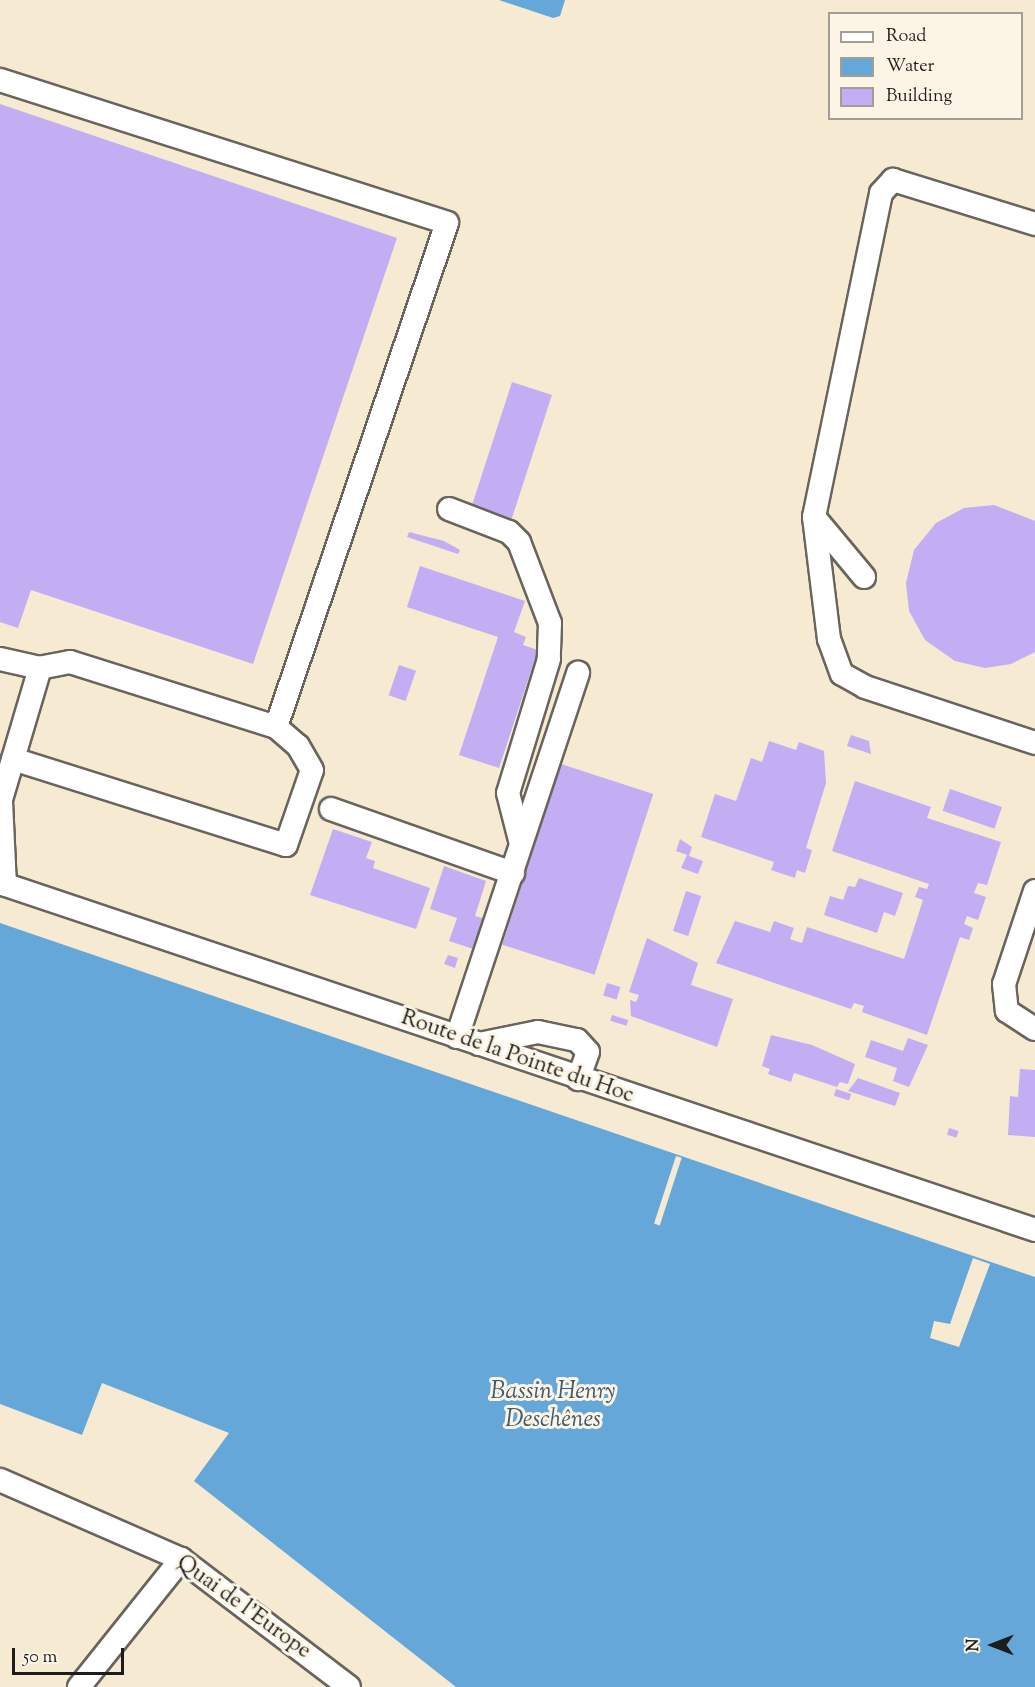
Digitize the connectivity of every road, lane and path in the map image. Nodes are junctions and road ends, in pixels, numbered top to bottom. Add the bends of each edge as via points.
1 (0, 80) edge
2 (1035, 224) edge
3 (449, 509) dead end
4 (814, 517) junction
5 (864, 577) dead end
6 (0, 659) edge
7 (40, 668) junction
8 (578, 673) dead end
9 (276, 727) junction
10 (1035, 742) edge
11 (13, 759) junction
12 (1, 802) edge
13 (330, 809) dead end
14 (520, 840) junction
15 (513, 873) junction
16 (3, 884) edge
17 (1035, 891) edge
18 (1035, 1029) edge
19 (468, 1041) junction
20 (578, 1079) junction
21 (1035, 1230) edge
22 (0, 1480) edge
23 (181, 1559) junction
24 (79, 1687) edge
25 (350, 1687) edge

1 - 9 street via 447,223
2 - 4 street via 893,180 881,193
3 - 14 street via 509,532 519,542 550,623 549,659 508,792
4 - 5 street
4 - 10 street via 829,639 842,674 865,687
6 - 7 street
7 - 9 street via 70,662
7 - 11 street
8 - 14 street
9 - 11 street via 298,746 312,770 286,845
11 - 12 street
12 - 16 street
13 - 15 street
14 - 15 street
15 - 19 street
16 - 19 street, Route de la Pointe du Hoc
17 - 18 street via 1004,984 1008,1011
19 - 20 street, Route de la Pointe du Hoc
19 - 20 street via 538,1032 577,1040 588,1052
20 - 21 street, Route de la Pointe du Hoc
22 - 23 street, Quai de l'Europe
23 - 24 street
23 - 25 street, Quai de l'Europe

